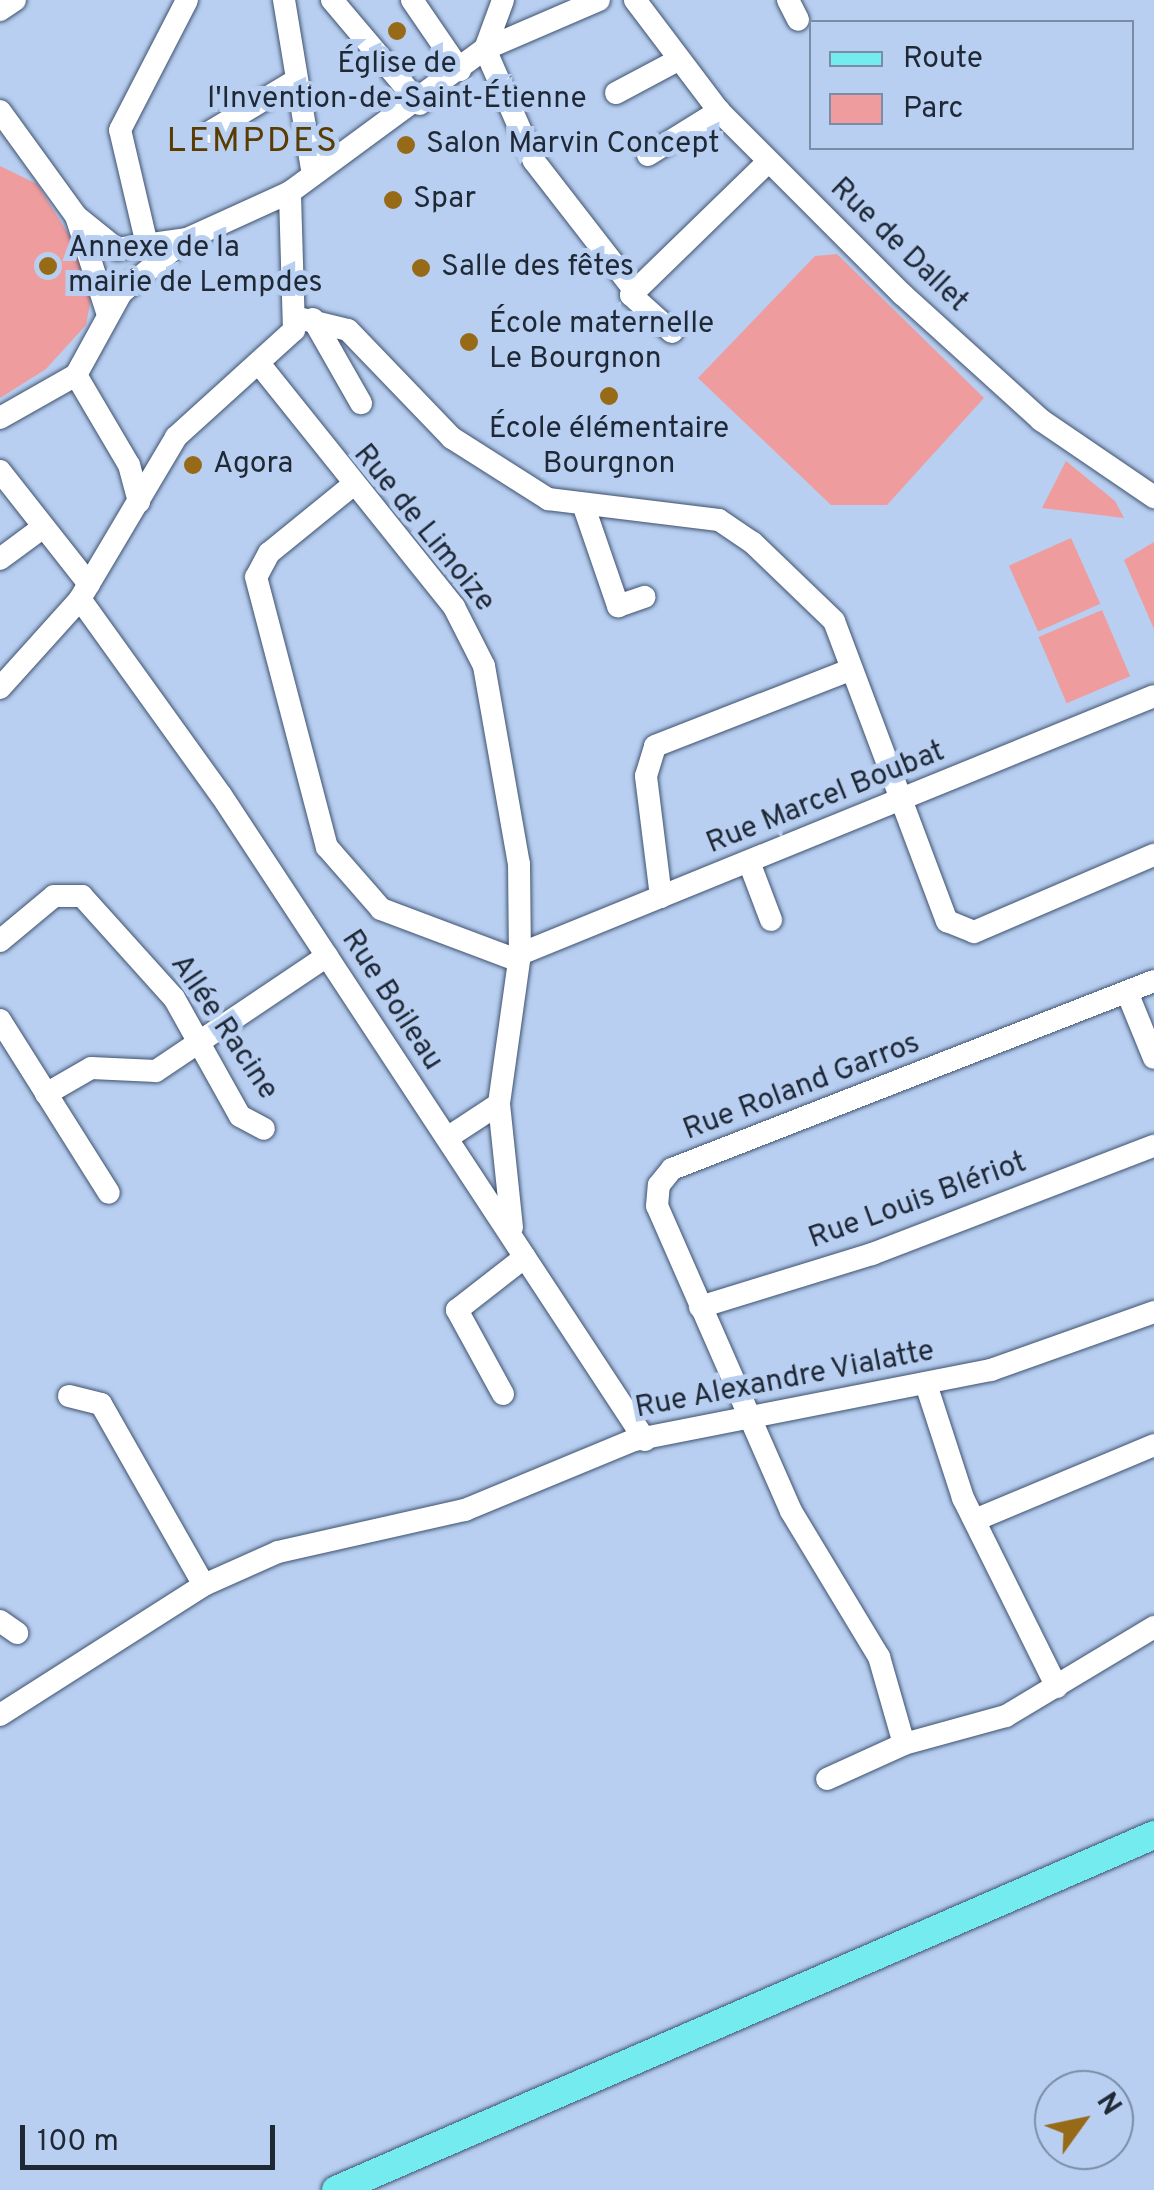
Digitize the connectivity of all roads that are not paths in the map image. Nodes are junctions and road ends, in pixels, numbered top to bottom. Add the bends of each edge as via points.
1 (15, 0) edge
2 (187, 0) edge
3 (284, 0) edge
4 (332, 0) edge
5 (412, 0) edge
6 (504, 0) edge
7 (599, 0) edge
8 (635, 0) edge
9 (0, 10) edge
10 (486, 49) junction
11 (678, 60) junction
12 (460, 70) junction
13 (294, 81) junction
14 (616, 92) dead end
15 (420, 104) junction
16 (719, 110) junction
17 (0, 111) edge
18 (210, 132) dead end
19 (648, 155) dead end
20 (768, 162) junction
21 (313, 175) junction
22 (290, 192) junction
23 (76, 216) junction
24 (187, 239) junction
25 (148, 249) junction
26 (635, 290) junction
27 (107, 312) junction
28 (306, 318) junction
29 (672, 332) dead end
30 (261, 366) junction
31 (76, 375) junction
32 (361, 403) dead end
33 (0, 418) edge
34 (160, 456) junction
35 (129, 464) junction
36 (0, 471) edge
37 (354, 484) junction
38 (1154, 497) edge
39 (139, 502) junction
40 (585, 510) junction
41 (42, 528) junction
42 (0, 559) edge
43 (84, 591) junction
44 (644, 597) dead end
45 (850, 670) junction
46 (0, 688) edge
47 (1154, 696) edge
48 (898, 802) junction
49 (1154, 856) edge
50 (749, 862) junction
51 (661, 898) junction
52 (771, 920) dead end
53 (0, 941) edge
54 (327, 956) junction
55 (520, 958) junction
56 (1154, 981) edge
57 (1127, 992) junction
58 (0, 1020) edge
59 (200, 1042) junction
60 (1154, 1058) edge
61 (46, 1094) junction
62 (499, 1104) junction
63 (264, 1129) dead end
64 (446, 1138) junction
65 (1154, 1146) edge
66 (502, 1164) junction
67 (471, 1174) junction
68 (109, 1193) dead end
69 (513, 1236) junction
70 (525, 1257) junction
71 (700, 1307) junction
72 (1154, 1312) edge
73 (926, 1384) junction
74 (503, 1394) dead end
75 (69, 1396) dead end
76 (752, 1419) junction
77 (646, 1440) junction
78 (1154, 1445) edge
79 (976, 1520) junction
80 (204, 1585) junction
81 (1154, 1627) edge
82 (1057, 1687) junction
83 (0, 1714) edge
84 (904, 1744) junction
85 (827, 1778) dead end
86 (1154, 1835) edge
87 (336, 2190) edge

1 - 9 street
2 - 25 street via 123,121 132,200
3 - 13 street
4 - 15 street
5 - 12 street
6 - 10 street
7 - 10 street
8 - 11 street, Rue de Dallet
10 - 12 street
10 - 26 street via 534,160
11 - 14 street
11 - 16 street, Rue de Dallet
12 - 15 street
13 - 18 street
13 - 21 street
15 - 21 street
16 - 19 street
16 - 20 street, Rue de Dallet
17 - 23 street
20 - 26 street
20 - 38 street, Rue de Dallet via 1041,420
21 - 22 street
22 - 24 street
22 - 28 street via 286,243
23 - 25 street via 102,242
23 - 27 street
24 - 25 street
24 - 27 street
26 - 29 street
27 - 31 street
28 - 30 street
28 - 32 street
28 - 40 street via 348,330 477,458
30 - 34 street
30 - 37 street, Rue de Limoize
31 - 33 street
31 - 35 street
34 - 35 street
34 - 39 street
35 - 39 street
36 - 41 street, Rue Boileau
37 - 55 street, Rue de Limoize via 454,607 484,666 513,798
37 - 55 street via 269,553 256,577 327,847 381,909
39 - 43 street
40 - 44 street via 618,606
40 - 45 street via 736,528 834,621
41 - 42 street
41 - 43 street, Rue Boileau
43 - 46 street
43 - 54 street, Rue Boileau
45 - 48 street
45 - 51 street via 655,746 646,776
47 - 48 street, Rue Marcel Boubat
48 - 49 street via 947,921 974,932
48 - 50 street, Rue Marcel Boubat
50 - 51 street, Rue Marcel Boubat
50 - 52 street
51 - 55 street, Rue Marcel Boubat
53 - 59 street, Allée Racine via 54,896 82,896 163,984
54 - 59 street
54 - 64 street, Rue Boileau
55 - 62 street, Rue de Limoize
56 - 57 street, Rue Roland Garros
57 - 60 street
57 - 71 street, Rue Roland Garros via 672,1169 657,1206
58 - 61 street
59 - 61 street via 147,1074 91,1068
59 - 63 street, Allée Racine via 240,1116
61 - 68 street
62 - 64 street
62 - 66 street, Rue de Limoize
64 - 67 street, Rue Boileau
65 - 71 street, Rue Louis Blériot via 872,1254
66 - 67 street
66 - 69 street, Rue de Limoize
67 - 69 street, Rue Boileau
69 - 70 street, Rue Boileau
70 - 74 street via 457,1310
70 - 77 street, Rue Boileau
71 - 76 street, Rue Roland Garros
72 - 73 street, Rue Alexandre Vialatte
73 - 76 street, Rue Alexandre Vialatte
73 - 79 street
75 - 80 street via 101,1404
76 - 77 street, Rue Alexandre Vialatte
76 - 84 street, Rue Roland Garros via 791,1511 869,1635
77 - 80 street, Rue Alexandre Vialatte via 465,1510 278,1552
78 - 79 street
79 - 82 street
80 - 83 street, Rue Alexandre Vialatte
81 - 82 street
82 - 84 street via 987,1724
84 - 85 street
86 - 87 main road

